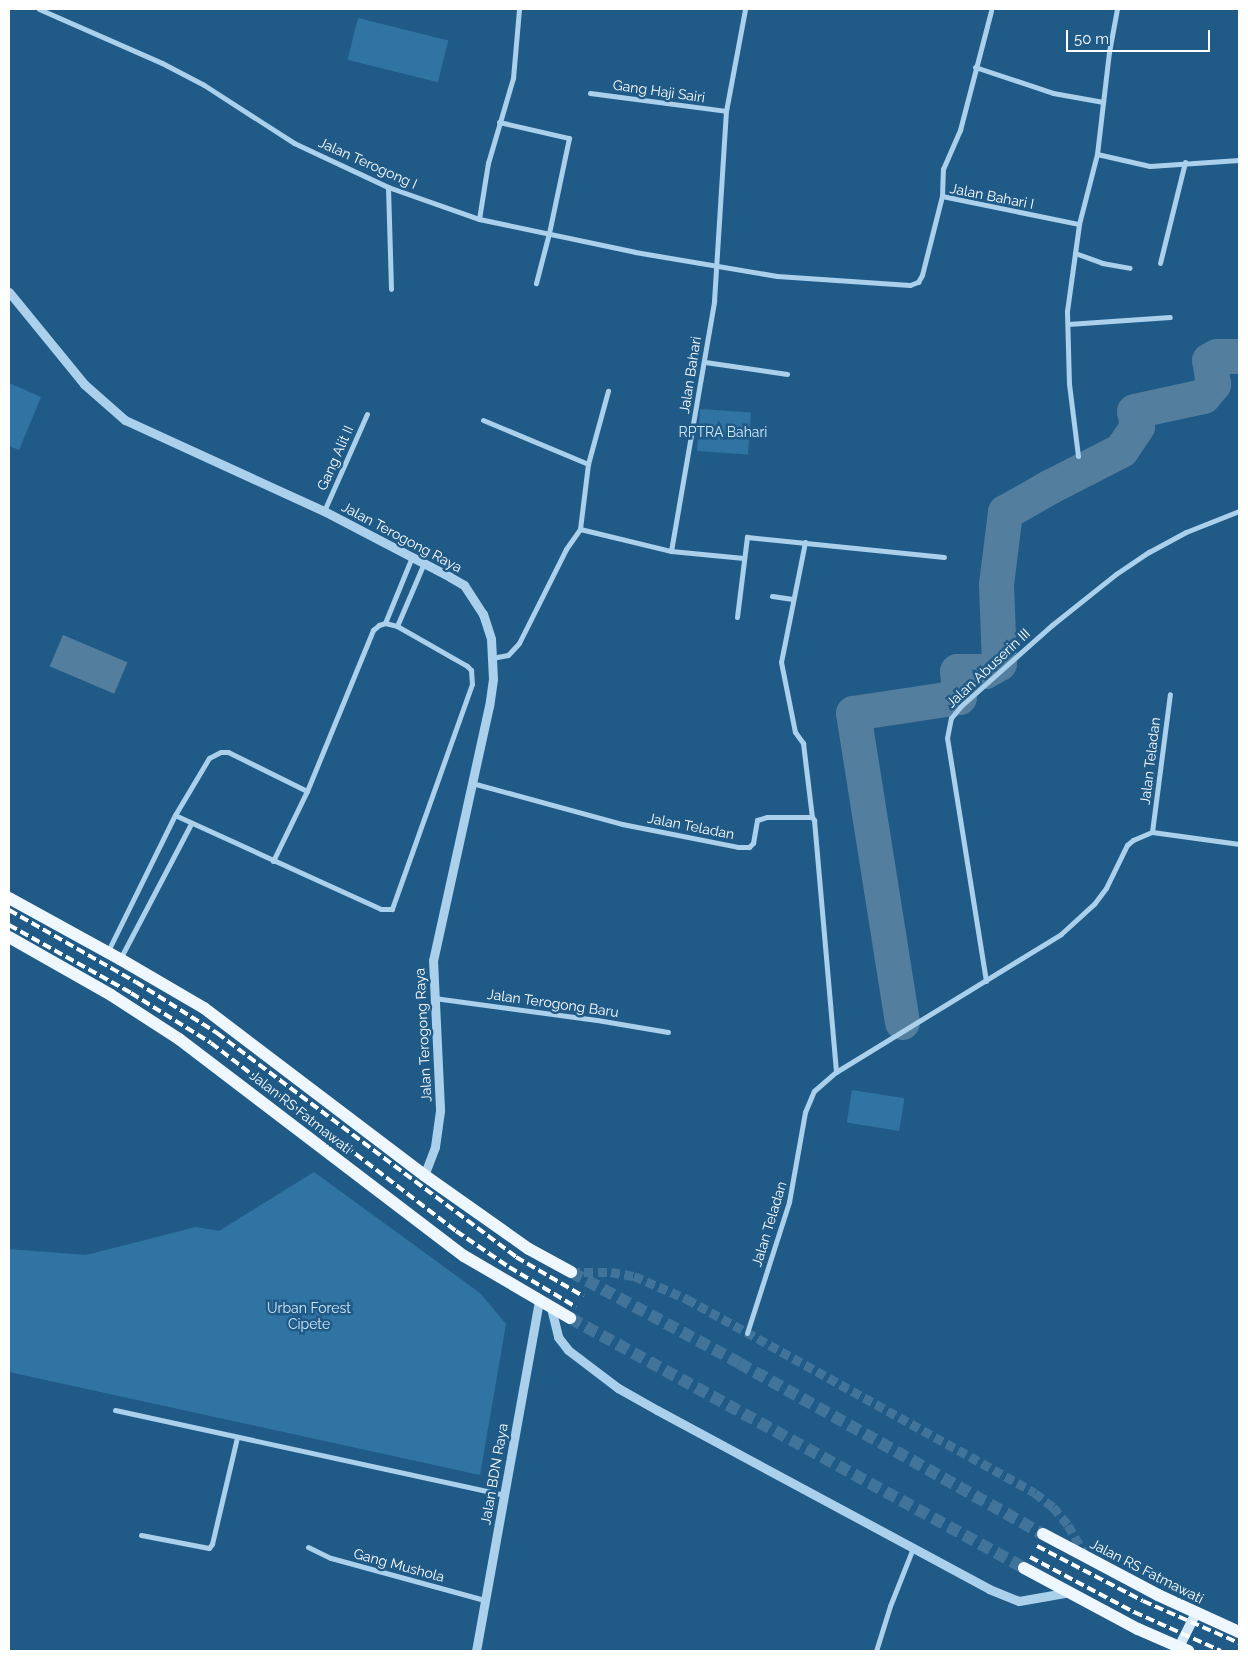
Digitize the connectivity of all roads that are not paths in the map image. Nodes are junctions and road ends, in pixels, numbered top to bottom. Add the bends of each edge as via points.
1 (39, 9) edge
2 (519, 9) edge
3 (745, 9) edge
4 (1117, 9) edge
5 (991, 11) dead end
6 (975, 67) junction
7 (590, 93) dead end
8 (1103, 102) junction
9 (726, 111) junction
10 (499, 122) junction
11 (1097, 154) junction
12 (1239, 160) edge
13 (1185, 162) junction
14 (388, 186) junction
15 (942, 196) junction
16 (479, 219) junction
17 (1079, 224) junction
18 (549, 233) junction
19 (1075, 254) junction
20 (1160, 263) dead end
21 (716, 266) junction
22 (1130, 268) dead end
23 (536, 283) dead end
24 (391, 290) dead end
25 (9, 292) edge
26 (1170, 317) dead end
27 (1068, 324) junction
28 (705, 362) junction
29 (787, 374) dead end
30 (608, 391) dead end
31 (367, 414) dead end
32 (482, 420) dead end
33 (1078, 456) dead end
34 (588, 464) junction
35 (324, 511) junction
36 (1239, 511) edge
37 (580, 529) junction
38 (805, 542) junction
39 (671, 551) junction
40 (412, 557) junction
41 (944, 557) dead end
42 (744, 558) junction
43 (424, 563) junction
44 (772, 596) dead end
45 (793, 599) junction
46 (737, 617) dead end
47 (385, 623) junction
48 (397, 626) junction
49 (492, 658) junction
50 (1170, 694) dead end
51 (472, 783) junction
52 (307, 791) junction
53 (175, 815) junction
54 (812, 817) junction
55 (191, 824) junction
56 (1152, 832) junction
57 (1239, 844) edge
58 (273, 861) junction
59 (9, 898) edge
60 (9, 937) edge
61 (108, 952) junction
62 (120, 959) junction
63 (986, 981) junction
64 (434, 998) junction
65 (668, 1032) dead end
66 (836, 1072) junction
67 (424, 1175) junction
68 (571, 1272) dead end
69 (539, 1301) junction
70 (551, 1308) junction
71 (570, 1318) tunnel mouth
72 (747, 1333) dead end
73 (115, 1410) dead end
74 (237, 1437) junction
75 (504, 1495) junction
76 (1043, 1534) tunnel mouth
77 (141, 1535) dead end
78 (308, 1547) dead end
79 (913, 1548) junction
80 (1024, 1568) tunnel mouth
81 (1070, 1592) junction
82 (485, 1600) junction
83 (1196, 1613) junction
84 (1239, 1632) edge
85 (1181, 1650) edge
86 (476, 1651) edge
87 (876, 1651) edge

1 - 14 street, Jalan Terogong I via 162,63 294,143
2 - 10 street via 513,78
3 - 9 street, Jalan Bahari
4 - 8 street
5 - 6 street
6 - 8 street via 1053,93
6 - 15 street via 960,130 943,169
7 - 9 street, Gang Haji Sairi
8 - 11 street
9 - 21 street, Jalan Bahari
10 - 16 street
10 - 18 street via 569,138
11 - 13 street via 1140,165
11 - 17 street
12 - 13 street
13 - 20 street
14 - 16 street, Jalan Terogong I
14 - 24 street
15 - 17 street, Jalan Bahari I
15 - 21 street, Jalan Bahari I via 922,275 910,286 777,276
16 - 18 street, Jalan Terogong I
17 - 19 street
18 - 21 street, Jalan Terogong I
18 - 23 street
19 - 22 street
19 - 27 street
21 - 28 street, Jalan Bahari
25 - 35 street, Jalan Terogong Raya via 84,384 125,420
26 - 27 street
27 - 33 street via 1072,418
28 - 29 street
28 - 39 street, Jalan Bahari
30 - 34 street
31 - 35 street, Gang Alit II
32 - 34 street
34 - 37 street
35 - 40 street, Jalan Terogong Raya
36 - 63 street, Jalan Abuserin III via 1186,532 1116,574 1052,625 951,718 947,738
37 - 39 street
37 - 49 street via 566,548 519,643 508,655
38 - 41 street
38 - 42 street via 747,537
38 - 45 street
39 - 42 street
40 - 43 street, Jalan Terogong Raya
40 - 47 street
42 - 46 street
43 - 48 street
43 - 49 street, Jalan Terogong Raya via 464,585 483,614 491,638
44 - 45 street
45 - 54 street via 781,662 795,732 802,743
47 - 48 street
47 - 52 street via 373,630
48 - 58 street via 467,666 473,677 395,905 390,910 381,909
49 - 51 street, Jalan Terogong Raya via 489,706
50 - 56 street, Jalan Teladan
51 - 54 street, Jalan Teladan via 622,824 738,847 749,847 753,843 757,820 767,816
51 - 64 street, Jalan Terogong Raya via 433,960
52 - 53 street via 228,752 221,752 209,758
52 - 58 street
53 - 55 street
53 - 61 street
54 - 66 street
55 - 58 street
55 - 62 street
56 - 57 street
56 - 63 street, Jalan Teladan via 1126,845 1106,888 1080,919 1062,934
59 - 61 main road, Jalan RS Fatmawati
60 - 69 main road, Jalan RS Fatmawati via 111,995 179,1039 464,1256
61 - 62 main road, Jalan RS Fatmawati
62 - 67 main road, Jalan RS Fatmawati via 235,1030
63 - 66 street, Jalan Teladan
64 - 65 street, Jalan Terogong Baru
64 - 67 street, Jalan Terogong Raya via 440,1111 435,1146
66 - 72 street, Jalan Teladan via 814,1091 809,1100 789,1202
67 - 68 main road, Jalan RS Fatmawati via 529,1249
69 - 70 main road, Jalan RS Fatmawati
69 - 75 street, Jalan BDN Raya
70 - 71 main road, Jalan RS Fatmawati
70 - 79 street via 558,1336 568,1350 618,1388
73 - 74 street
74 - 75 street
74 - 77 street via 209,1548
75 - 82 street, Jalan BDN Raya
76 - 83 main road, Jalan RS Fatmawati
78 - 82 street, Gang Mushola via 331,1558
79 - 81 street via 989,1589 1019,1601
79 - 87 street
80 - 81 main road
81 - 85 main road
82 - 86 street, Jalan BDN Raya
83 - 84 main road, Jalan RS Fatmawati
83 - 85 main road

